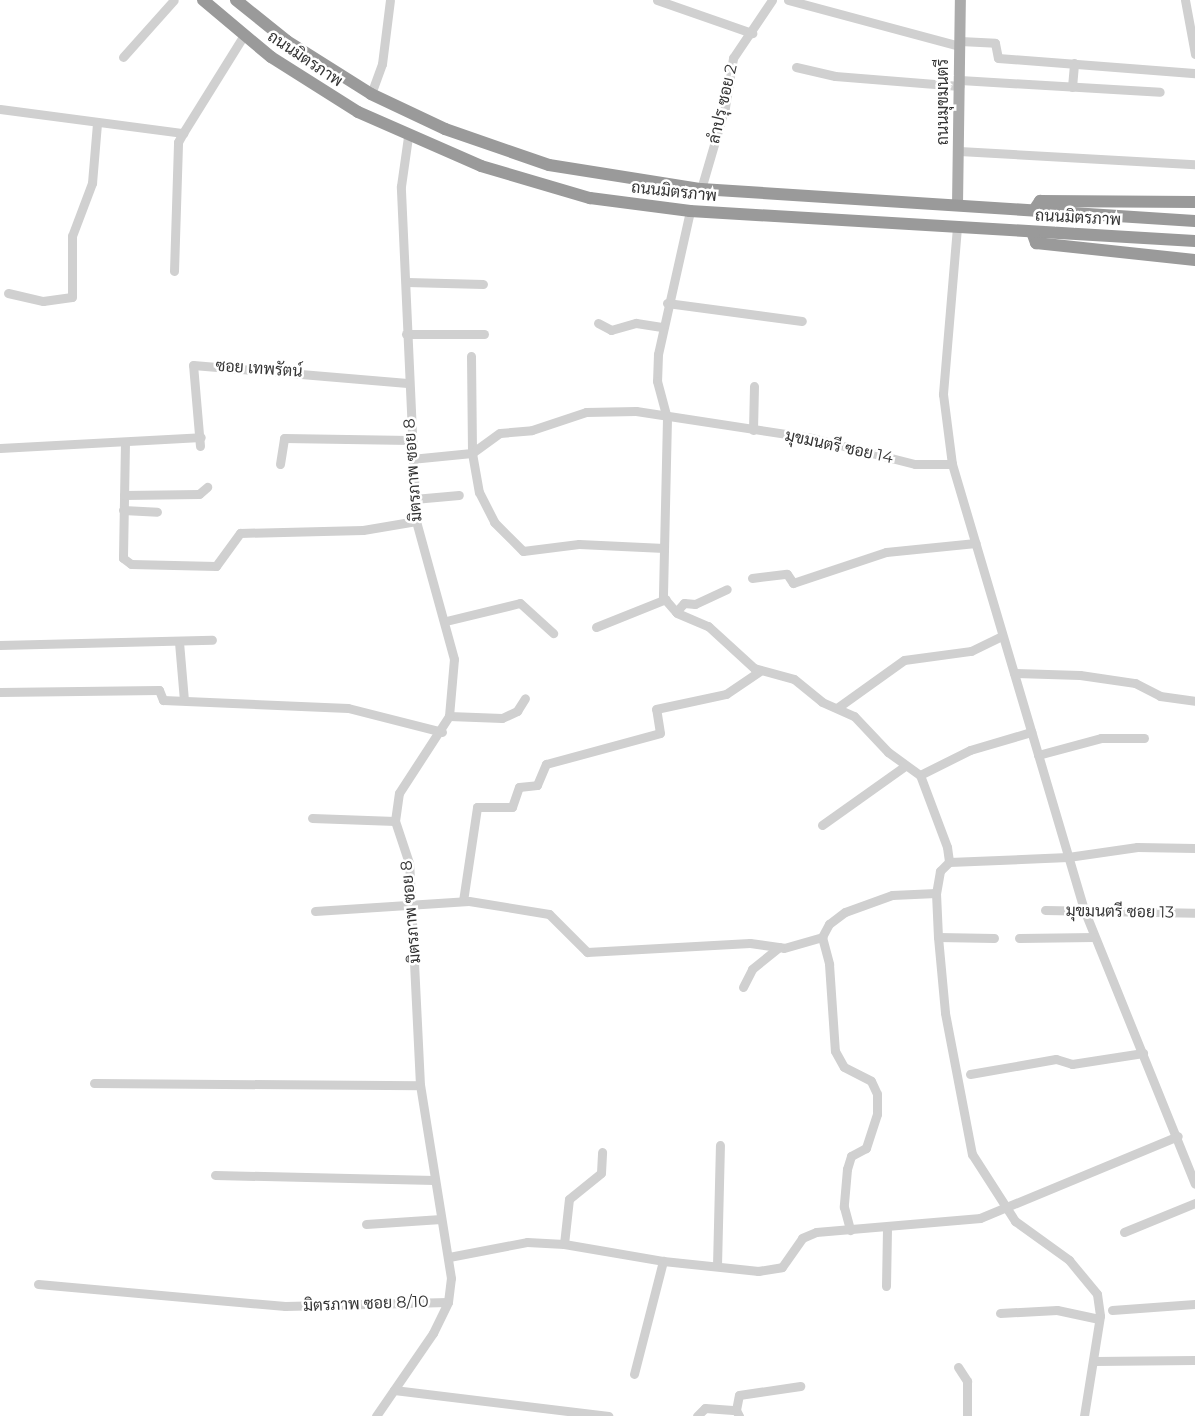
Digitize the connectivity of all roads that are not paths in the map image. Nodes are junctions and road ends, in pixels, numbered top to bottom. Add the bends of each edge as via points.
1 (174, 0) edge
2 (203, 0) edge
3 (236, 0) edge
4 (390, 0) edge
5 (657, 0) edge
6 (772, 0) edge
7 (788, 0) edge
8 (960, 0) edge
9 (1185, 0) edge
10 (752, 33) junction
11 (244, 35) junction
12 (960, 43) junction
13 (1195, 54) edge
14 (123, 57) dead end
15 (1074, 63) junction
16 (796, 67) dead end
17 (1195, 74) edge
18 (960, 83) junction
19 (1072, 87) junction
20 (1160, 92) dead end
21 (371, 94) junction
22 (0, 109) edge
23 (98, 124) junction
24 (183, 132) junction
25 (408, 137) junction
26 (959, 151) junction
27 (1195, 164) edge
28 (701, 189) junction
29 (1195, 202) edge
30 (957, 205) junction
31 (690, 210) junction
32 (1034, 210) junction
33 (1195, 221) edge
34 (957, 227) junction
35 (1032, 232) junction
36 (1195, 241) edge
37 (1195, 260) edge
38 (174, 271) dead end
39 (407, 282) junction
40 (482, 284) dead end
41 (8, 293) dead end
42 (667, 303) junction
43 (802, 321) dead end
44 (598, 323) dead end
45 (662, 327) junction
46 (406, 334) junction
47 (484, 334) dead end
48 (471, 356) dead end
49 (407, 383) junction
50 (754, 386) dead end
51 (667, 418) junction
52 (753, 430) junction
53 (410, 440) junction
54 (126, 442) junction
55 (0, 448) edge
56 (472, 454) junction
57 (411, 459) junction
58 (280, 464) dead end
59 (952, 464) junction
60 (207, 487) dead end
61 (124, 495) junction
62 (458, 495) dead end
63 (414, 499) junction
64 (123, 510) junction
65 (157, 512) dead end
66 (416, 521) junction
67 (976, 543) junction
68 (664, 548) junction
69 (752, 578) dead end
70 (727, 589) dead end
71 (666, 600) junction
72 (676, 612) junction
73 (446, 621) junction
74 (596, 628) dead end
75 (553, 633) dead end
76 (1000, 637) junction
77 (212, 640) dead end
78 (179, 642) junction
79 (0, 644) edge
80 (760, 671) junction
81 (1014, 673) junction
82 (0, 692) edge
83 (525, 698) dead end
84 (184, 700) junction
85 (1195, 701) edge
86 (837, 708) junction
87 (449, 716) junction
88 (442, 732) junction
89 (1031, 732) junction
90 (1144, 738) dead end
91 (1038, 755) junction
92 (905, 766) junction
93 (920, 775) junction
94 (312, 818) dead end
95 (395, 821) junction
96 (822, 825) dead end
97 (1195, 848) edge
98 (1068, 857) junction
99 (949, 862) junction
100 (936, 893) junction
101 (463, 901) junction
102 (414, 908) junction
103 (1045, 910) dead end
104 (314, 912) dead end
105 (1085, 912) junction
106 (1195, 913) edge
107 (822, 937) junction
108 (1094, 937) junction
109 (938, 938) junction
110 (994, 938) dead end
111 (1019, 938) dead end
112 (779, 947) junction
113 (743, 987) dead end
114 (1143, 1053) junction
115 (970, 1074) dead end
116 (94, 1083) dead end
117 (420, 1085) junction
118 (1178, 1136) junction
119 (720, 1145) dead end
120 (602, 1152) dead end
121 (215, 1175) dead end
122 (434, 1180) junction
123 (1195, 1184) edge
124 (1195, 1203) edge
125 (1004, 1207) junction
126 (441, 1219) junction
127 (366, 1224) dead end
128 (887, 1229) junction
129 (850, 1230) junction
130 (1124, 1232) dead end
131 (564, 1244) junction
132 (449, 1257) junction
133 (663, 1261) junction
134 (717, 1266) junction
135 (38, 1284) dead end
136 (886, 1286) dead end
137 (448, 1302) junction
138 (1195, 1304) edge
139 (1112, 1310) dead end
140 (1000, 1312) dead end
141 (1099, 1319) junction
142 (1195, 1360) edge
143 (1094, 1361) junction
144 (958, 1367) dead end
145 (634, 1374) dead end
146 (800, 1386) dead end
147 (394, 1390) junction
148 (532, 1412) edge
149 (737, 1413) edge
150 (376, 1416) edge
151 (608, 1416) edge
152 (697, 1416) edge
153 (967, 1416) edge
154 (1084, 1416) edge

1 - 14 street
2 - 11 highway, ถนนมิตรภาพ
3 - 21 highway, ถนนมิตรภาพ via 287,41
4 - 21 street via 382,64
5 - 10 street
6 - 10 street, ลำปรุ ซอย 2
7 - 12 street
8 - 12 main road, ถนนมุขมนตรี
9 - 13 street
10 - 28 street, ลำปรุ ซอย 2 via 733,58 726,107
11 - 24 street
11 - 25 highway, ถนนมิตรภาพ via 310,84
12 - 15 street via 995,42 998,58
12 - 18 main road, ถนนมุขมนตรี
15 - 17 street
15 - 19 street
16 - 18 street via 852,78
18 - 19 street
18 - 26 main road, ถนนมุขมนตรี
19 - 20 street
21 - 28 highway, ถนนมิตรภาพ via 445,129 549,165 635,182
22 - 23 street
23 - 24 street
23 - 41 street via 92,183 72,236 72,297 43,301
24 - 38 street via 178,142
25 - 31 highway, ถนนมิตรภาพ via 542,185 590,198
25 - 39 street, มิตรภาพ ซอย 8 via 401,186
26 - 27 street
26 - 30 main road, ถนนมุขมนตรี
28 - 30 highway, ถนนมิตรภาพ
29 - 32 highway via 1040,201
30 - 32 highway, ถนนมิตรภาพ
31 - 34 highway, ถนนมิตรภาพ
31 - 42 street
32 - 33 highway, ถนนมิตรภาพ
34 - 35 highway, ถนนมิตรภาพ
34 - 59 street via 944,394
35 - 36 highway, ถนนมิตรภาพ
35 - 37 highway via 1036,243
39 - 40 street
39 - 46 street, มิตรภาพ ซอย 8
42 - 43 street
42 - 45 street
44 - 45 street via 611,330 636,323
45 - 51 street via 657,381
46 - 47 street
46 - 49 street, มิตรภาพ ซอย 8
48 - 56 street
49 - 53 street, มิตรภาพ ซอย 8
49 - 54 street, ซอย เทพรัตน์ via 194,365 201,442
50 - 52 street
51 - 52 street, มุขมนตรี ซอย 14
51 - 56 street, มุขมนตรี ซอย 14 via 636,411 586,412 532,430 500,433
51 - 68 street
52 - 59 street, มุขมนตรี ซอย 14 via 812,438 916,464
53 - 57 street, มิตรภาพ ซอย 8
53 - 58 street via 284,438
54 - 55 street
54 - 61 street
56 - 57 street
56 - 68 street via 480,492 494,522 523,551 579,544
57 - 63 street, มิตรภาพ ซอย 8
59 - 67 street
60 - 61 street via 199,494
61 - 64 street
62 - 63 street
63 - 66 street, มิตรภาพ ซอย 8
64 - 65 street
64 - 66 street via 123,558 131,564 199,568 216,566 240,533 354,530
66 - 73 street, มิตรภาพ ซอย 8
67 - 69 street via 886,552 793,584 787,574
67 - 76 street
68 - 71 street
70 - 72 street via 695,604 684,603
71 - 72 street
71 - 74 street
72 - 80 street via 708,626
73 - 75 street via 520,604
73 - 87 street, มิตรภาพ ซอย 8 via 454,659
76 - 81 street
76 - 86 street via 971,652 904,660
77 - 78 street
78 - 79 street
78 - 84 street
80 - 86 street via 794,678 822,702
80 - 101 street via 726,694 656,709 660,733 546,764 537,786 519,787 512,806 477,807
81 - 85 street via 1080,675
81 - 89 street
82 - 84 street via 159,690 162,700
83 - 87 street via 517,711 502,718
84 - 88 street via 348,708
86 - 92 street via 854,716
87 - 88 street, มิตรภาพ ซอย 8
88 - 95 street, มิตรภาพ ซอย 8 via 399,793
89 - 91 street
89 - 93 street via 970,750
90 - 91 street via 1101,738
91 - 98 street
92 - 93 street
92 - 96 street
93 - 99 street
94 - 95 street
95 - 102 street, มิตรภาพ ซอย 8 via 409,863
97 - 98 street via 1137,847
98 - 99 street
98 - 105 street
99 - 100 street via 940,871
100 - 107 street via 892,895 852,910 829,924
100 - 109 street
101 - 102 street
101 - 112 street via 549,914 587,952 750,943
102 - 104 street
102 - 117 street, มิตรภาพ ซอย 8
103 - 105 street, มุขมนตรี ซอย 13
105 - 106 street, มุขมนตรี ซอย 13
105 - 108 street
107 - 112 street
107 - 129 street via 829,964 834,1051 844,1067 871,1081 877,1094 877,1114 866,1148 850,1156 847,1169 844,1207
108 - 111 street
108 - 114 street
109 - 110 street
109 - 125 street via 945,1013 972,1154
112 - 113 street via 752,968
114 - 115 street via 1072,1064 1056,1059
114 - 118 street
116 - 117 street
117 - 122 street, มิตรภาพ ซอย 8
118 - 123 street
118 - 125 street
119 - 134 street
120 - 131 street via 601,1173 569,1199
121 - 122 street
122 - 126 street, มิตรภาพ ซอย 8
124 - 130 street
125 - 128 street via 980,1218
125 - 141 street via 1027,1233 1069,1260 1097,1294
126 - 127 street
126 - 132 street, มิตรภาพ ซอย 8
128 - 129 street
128 - 136 street
129 - 134 street via 816,1232 802,1238 782,1267 758,1271
131 - 132 street via 527,1242
131 - 133 street
132 - 137 street, มิตรภาพ ซอย 8
133 - 134 street
133 - 145 street
135 - 137 street, มิตรภาพ ซอย 8/10 via 285,1306
137 - 147 street, มิตรภาพ ซอย 8 via 433,1333
138 - 139 street
140 - 141 street via 1057,1310
141 - 143 street
142 - 143 street
143 - 154 street
144 - 153 street via 967,1381
146 - 149 street via 739,1395
147 - 148 street
147 - 150 street, มิตรภาพ ซอย 8
148 - 151 street
149 - 152 street via 705,1408

